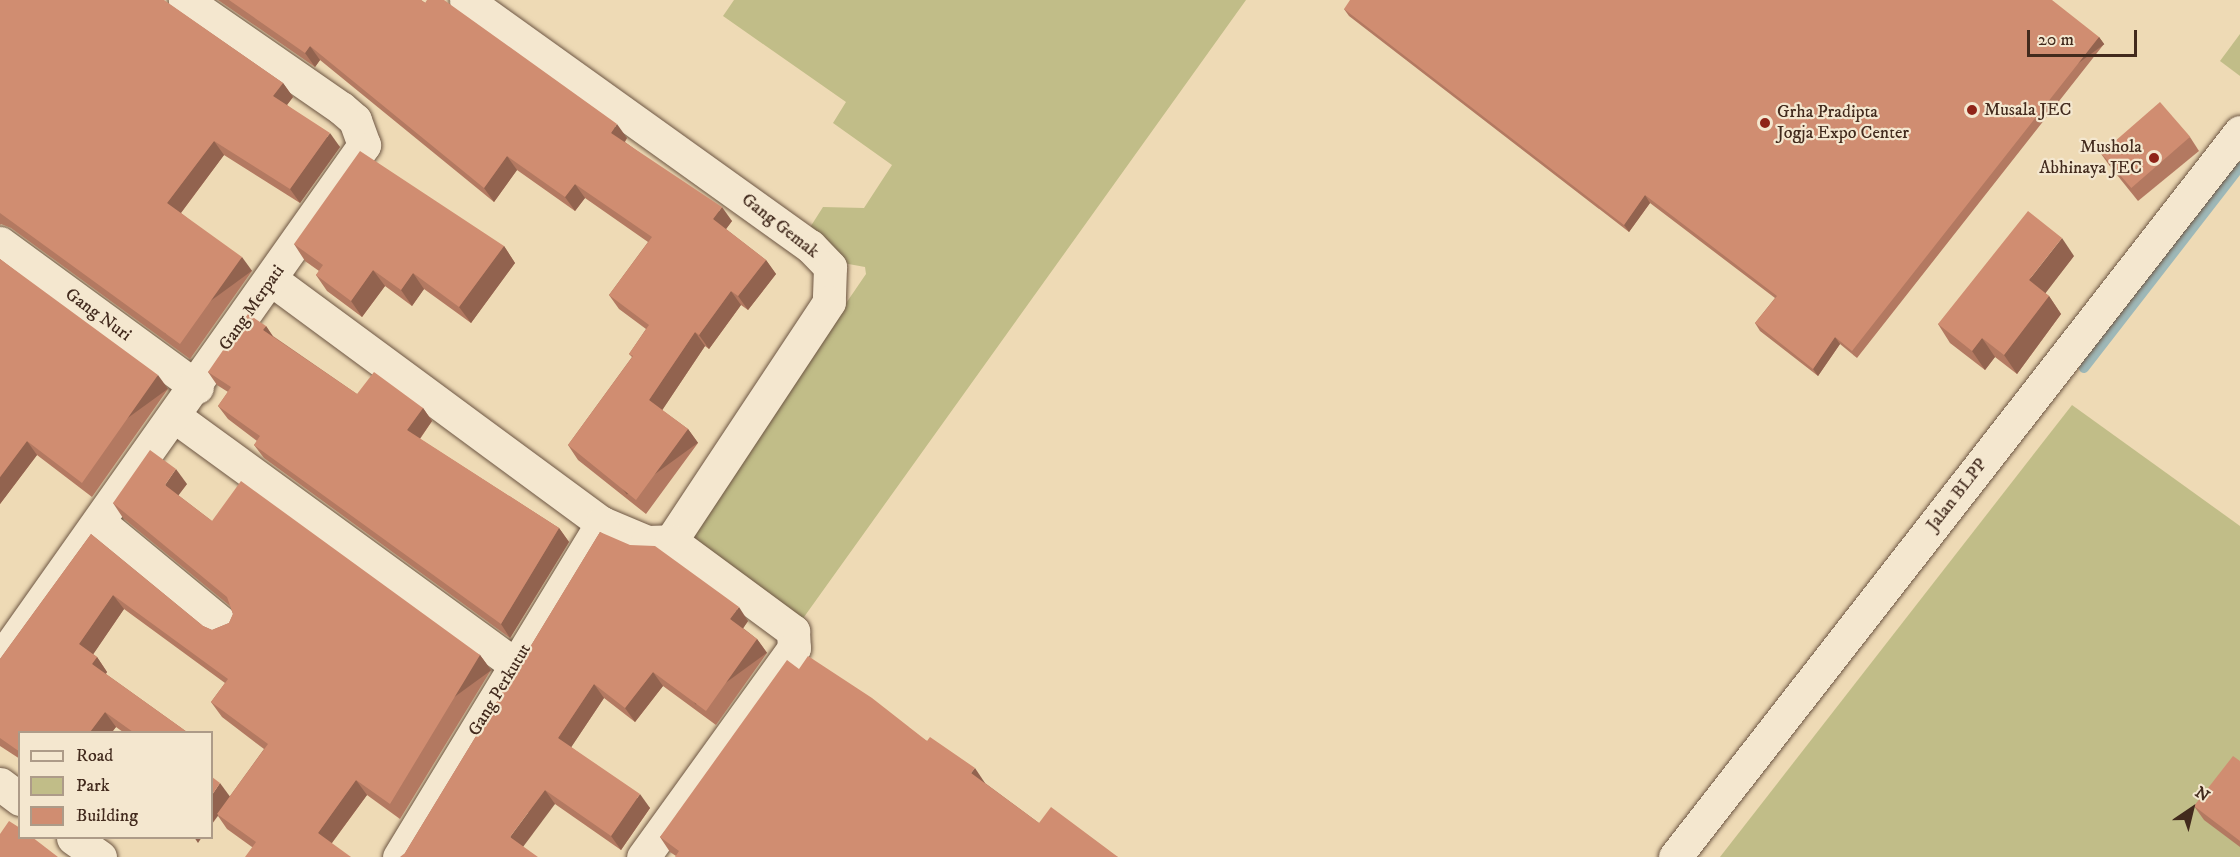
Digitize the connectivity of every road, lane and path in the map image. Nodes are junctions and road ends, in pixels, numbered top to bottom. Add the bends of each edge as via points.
1 (185, 0) edge
2 (466, 0) edge
3 (2240, 132) edge
4 (0, 243) edge
5 (272, 280) junction
6 (197, 387) junction
7 (174, 416) junction
8 (99, 522) junction
9 (602, 523) junction
10 (671, 541) junction
11 (225, 626) edge
12 (0, 660) edge
13 (516, 665) junction
14 (0, 784) edge
15 (18, 798) edge
16 (76, 839) edge
17 (100, 857) edge
18 (399, 857) edge
19 (643, 857) edge
20 (1675, 857) edge

1 - 5 street, Gang Merpati via 340,108 362,135 364,145
2 - 10 street, Gang Gemak via 810,246 830,267 829,302
3 - 20 street, Jalan BLPP
4 - 6 street, Gang Nuri
5 - 6 street, Gang Merpati
5 - 9 street
6 - 7 street, Gang Merpati
7 - 8 street, Gang Merpati
7 - 13 street
8 - 11 street
8 - 12 street, Gang Merpati
9 - 10 street via 647,542
9 - 13 street, Gang Perkutut
10 - 19 street via 793,631 796,639 794,648
13 - 18 street, Gang Perkutut
14 - 15 street
16 - 17 street

